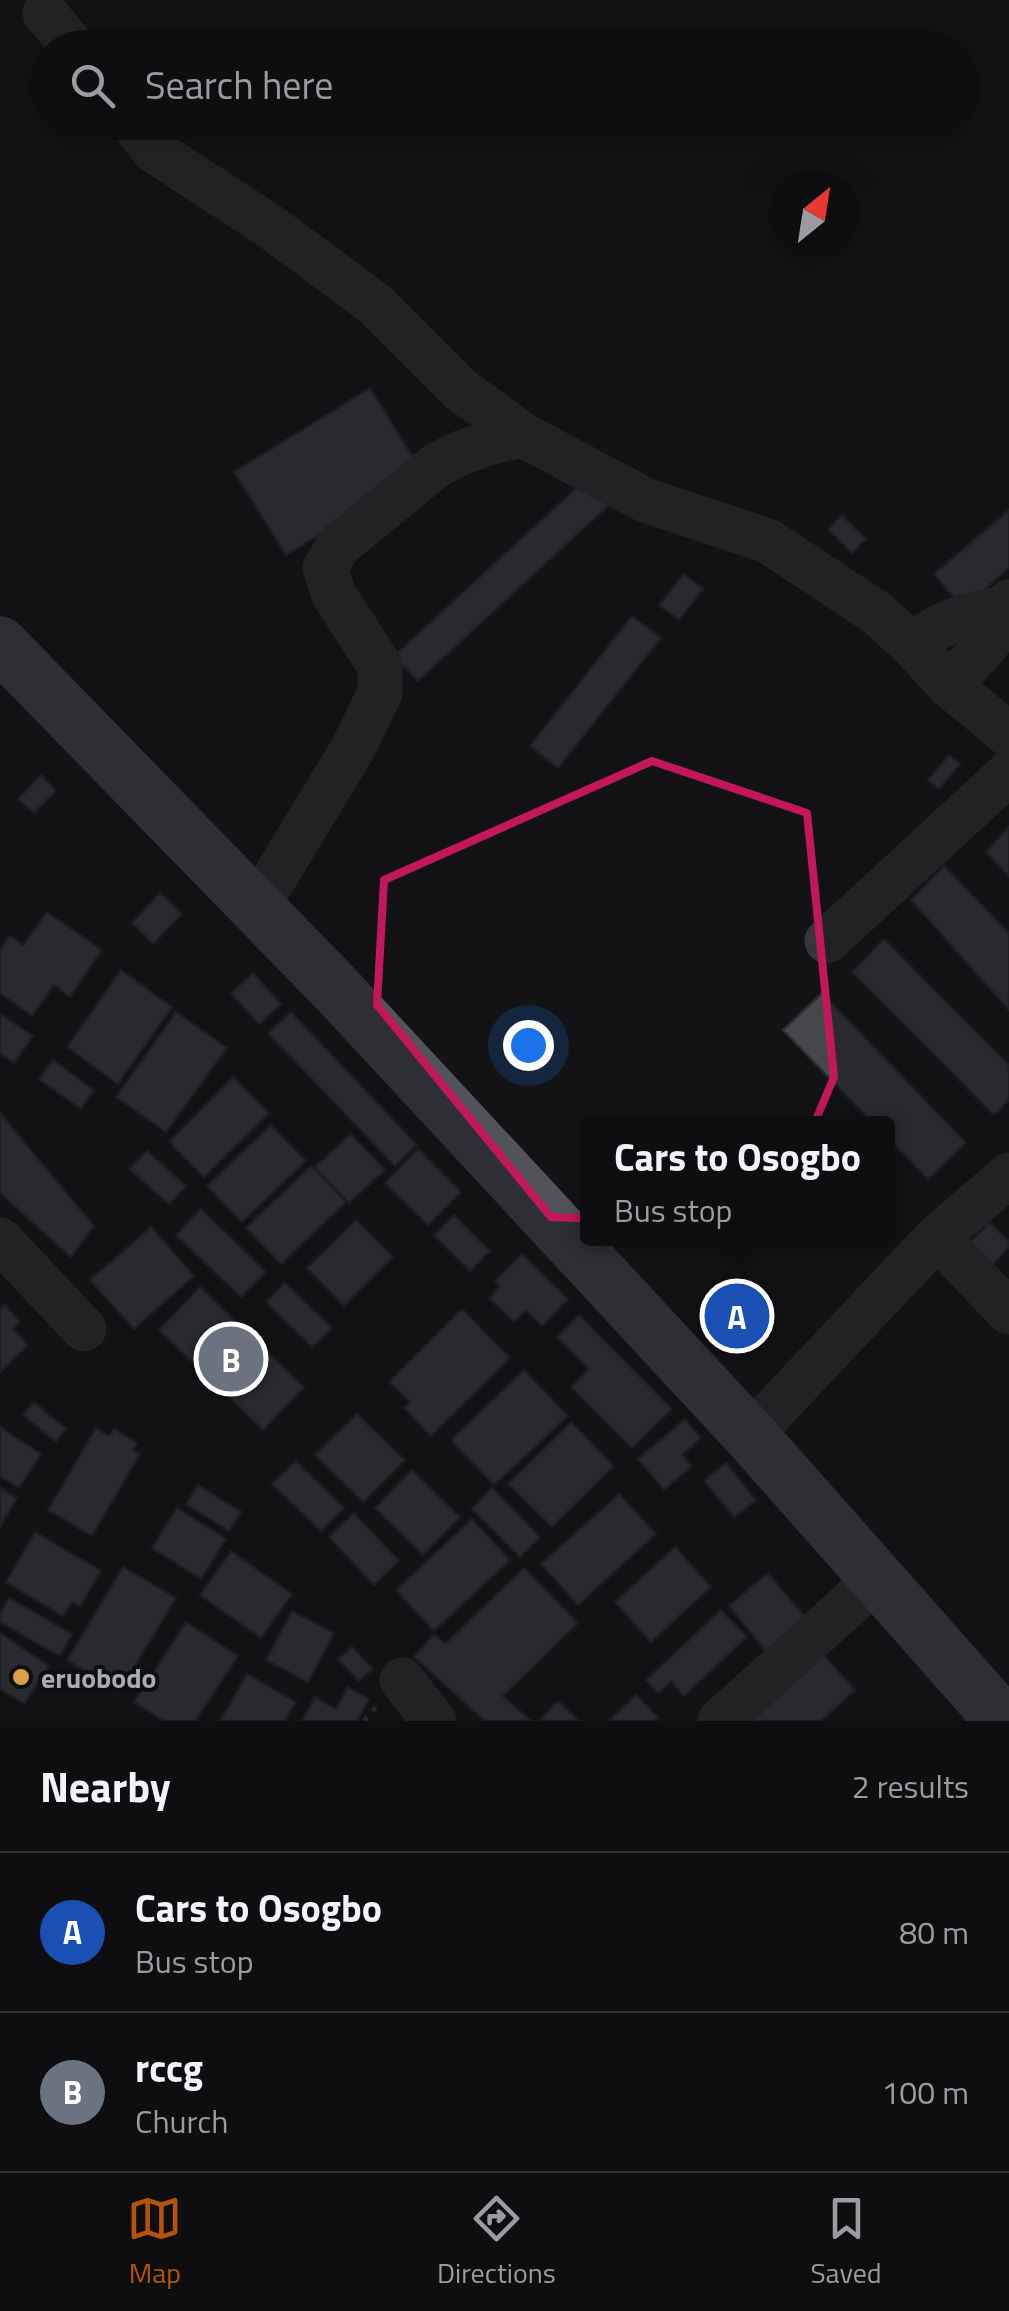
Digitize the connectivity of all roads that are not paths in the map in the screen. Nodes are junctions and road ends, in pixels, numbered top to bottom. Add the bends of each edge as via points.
1 (45, 14) dead end
2 (59, 30) edge
3 (146, 140) edge
4 (522, 435) junction
5 (1006, 606) edge
6 (0, 644) edge
7 (912, 645) junction
8 (948, 684) junction
9 (1009, 735) edge
10 (1009, 774) edge
11 (256, 908) junction
12 (827, 941) dead end
13 (1009, 1175) edge
14 (938, 1237) junction
15 (0, 1240) edge
16 (1009, 1312) edge
17 (84, 1330) dead end
18 (750, 1435) junction
19 (877, 1579) junction
20 (402, 1680) dead end
21 (434, 1721) edge
22 (720, 1721) edge
23 (1003, 1721) edge

1 - 2 street
3 - 4 street via 375,304 462,390
4 - 7 street via 645,500 768,541 877,612
4 - 11 street via 437,465 339,545 325,568 334,595 380,666 380,694
5 - 7 street via 952,619
5 - 8 street via 987,644
6 - 11 main road
7 - 8 street
8 - 9 street
10 - 12 street
11 - 18 main road
13 - 14 street
14 - 16 street
14 - 18 street
15 - 17 street
18 - 19 main road
19 - 22 street
19 - 23 main road
20 - 21 street

